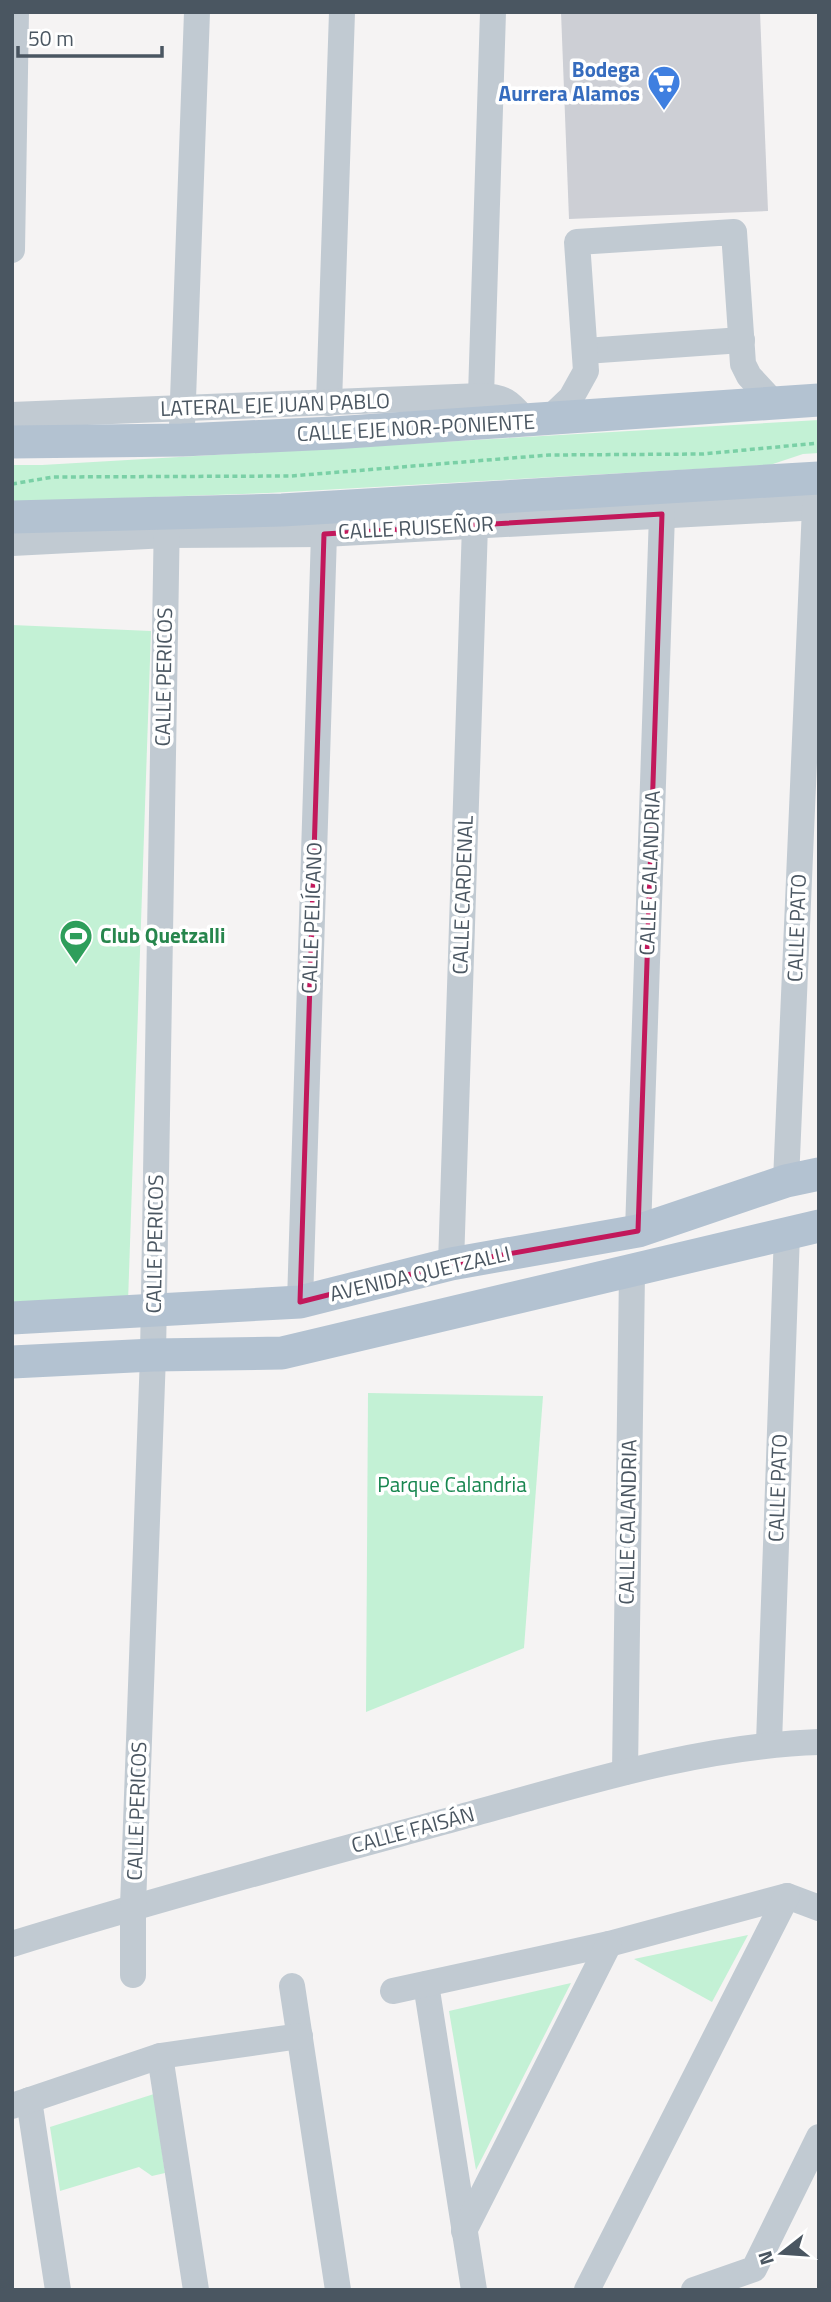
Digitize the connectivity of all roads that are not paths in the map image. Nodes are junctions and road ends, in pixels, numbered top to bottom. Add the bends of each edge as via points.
1 (16, 12) edge
2 (197, 12) edge
3 (342, 12) edge
4 (493, 12) edge
5 (12, 250) edge
6 (742, 340) junction
7 (585, 351) junction
8 (481, 396) junction
9 (819, 400) edge
10 (329, 403) junction
11 (774, 403) junction
12 (12, 415) edge
13 (537, 421) junction
14 (182, 424) junction
15 (12, 442) edge
16 (818, 497) edge
17 (662, 514) junction
18 (12, 517) edge
19 (167, 524) junction
20 (475, 525) junction
21 (324, 534) junction
22 (12, 543) edge
23 (819, 1174) edge
24 (786, 1181) junction
25 (803, 1230) edge
26 (638, 1231) junction
27 (451, 1264) junction
28 (632, 1272) junction
29 (300, 1302) junction
30 (153, 1311) junction
31 (12, 1318) edge
32 (153, 1354) junction
33 (12, 1362) edge
34 (819, 1742) edge
35 (769, 1743) junction
36 (625, 1772) junction
37 (788, 1896) junction
38 (133, 1906) junction
39 (819, 1908) edge
40 (12, 1944) edge
41 (609, 1944) junction
42 (133, 1975) dead end
43 (426, 1984) junction
44 (292, 1986) dead end
45 (393, 1991) dead end
46 (300, 2036) junction
47 (160, 2056) junction
48 (20, 2103) edge
49 (819, 2137) edge
50 (464, 2231) junction
51 (58, 2290) edge
52 (195, 2290) edge
53 (338, 2290) edge
54 (474, 2290) edge
55 (587, 2290) edge
56 (694, 2290) edge

1 - 5 street
2 - 14 street
3 - 10 street
4 - 8 street
6 - 7 street
6 - 7 street via 734,232 588,241 577,242
6 - 11 street via 743,364 749,376
7 - 13 street via 586,371 571,398
8 - 10 street, LATERAL EJE JUAN PABLO
8 - 13 street, LATERAL EJE JUAN PABLO via 500,397
9 - 11 main road, CALLE EJE NOR-PONIENTE
10 - 14 street, LATERAL EJE JUAN PABLO
11 - 13 main road, CALLE EJE NOR-PONIENTE
12 - 14 street, LATERAL EJE JUAN PABLO
13 - 14 main road, CALLE EJE NOR-PONIENTE
14 - 15 main road, CALLE EJE NOR-PONIENTE
16 - 17 street, CALLE RUISEÑOR
16 - 19 main road via 282,510
16 - 24 street, CALLE PATO
17 - 20 street, CALLE RUISEÑOR
17 - 26 street, CALLE CALANDRIA
18 - 19 main road
19 - 21 street, CALLE RUISEÑOR
19 - 22 street, CALLE RUISEÑOR
19 - 30 street, CALLE PERICOS
20 - 21 street, CALLE RUISEÑOR
20 - 27 street, CALLE CARDENAL
21 - 29 street, CALLE PELÍCANO
23 - 24 main road, AVENIDA QUETZALLI
24 - 26 main road, AVENIDA QUETZALLI
25 - 28 main road
25 - 35 street, CALLE PATO
26 - 27 main road, AVENIDA QUETZALLI
27 - 29 main road, AVENIDA QUETZALLI
28 - 32 main road via 282,1353
28 - 36 street, CALLE CALANDRIA
29 - 30 main road, AVENIDA QUETZALLI
30 - 31 main road, AVENIDA QUETZALLI
30 - 32 street, CALLE PERICOS
32 - 33 main road
32 - 38 street, CALLE PERICOS
34 - 35 street, CALLE FAISÁN
35 - 36 street, CALLE FAISÁN
36 - 38 street, CALLE FAISÁN
37 - 39 street
37 - 41 street
37 - 55 street
38 - 40 street, CALLE FAISÁN
38 - 42 street, CALLE PERICOS
41 - 43 street
41 - 50 street
43 - 45 street
43 - 50 street
44 - 46 street
46 - 47 street
46 - 53 street
47 - 48 street
47 - 52 street
48 - 51 street
49 - 56 street via 754,2269
50 - 54 street

